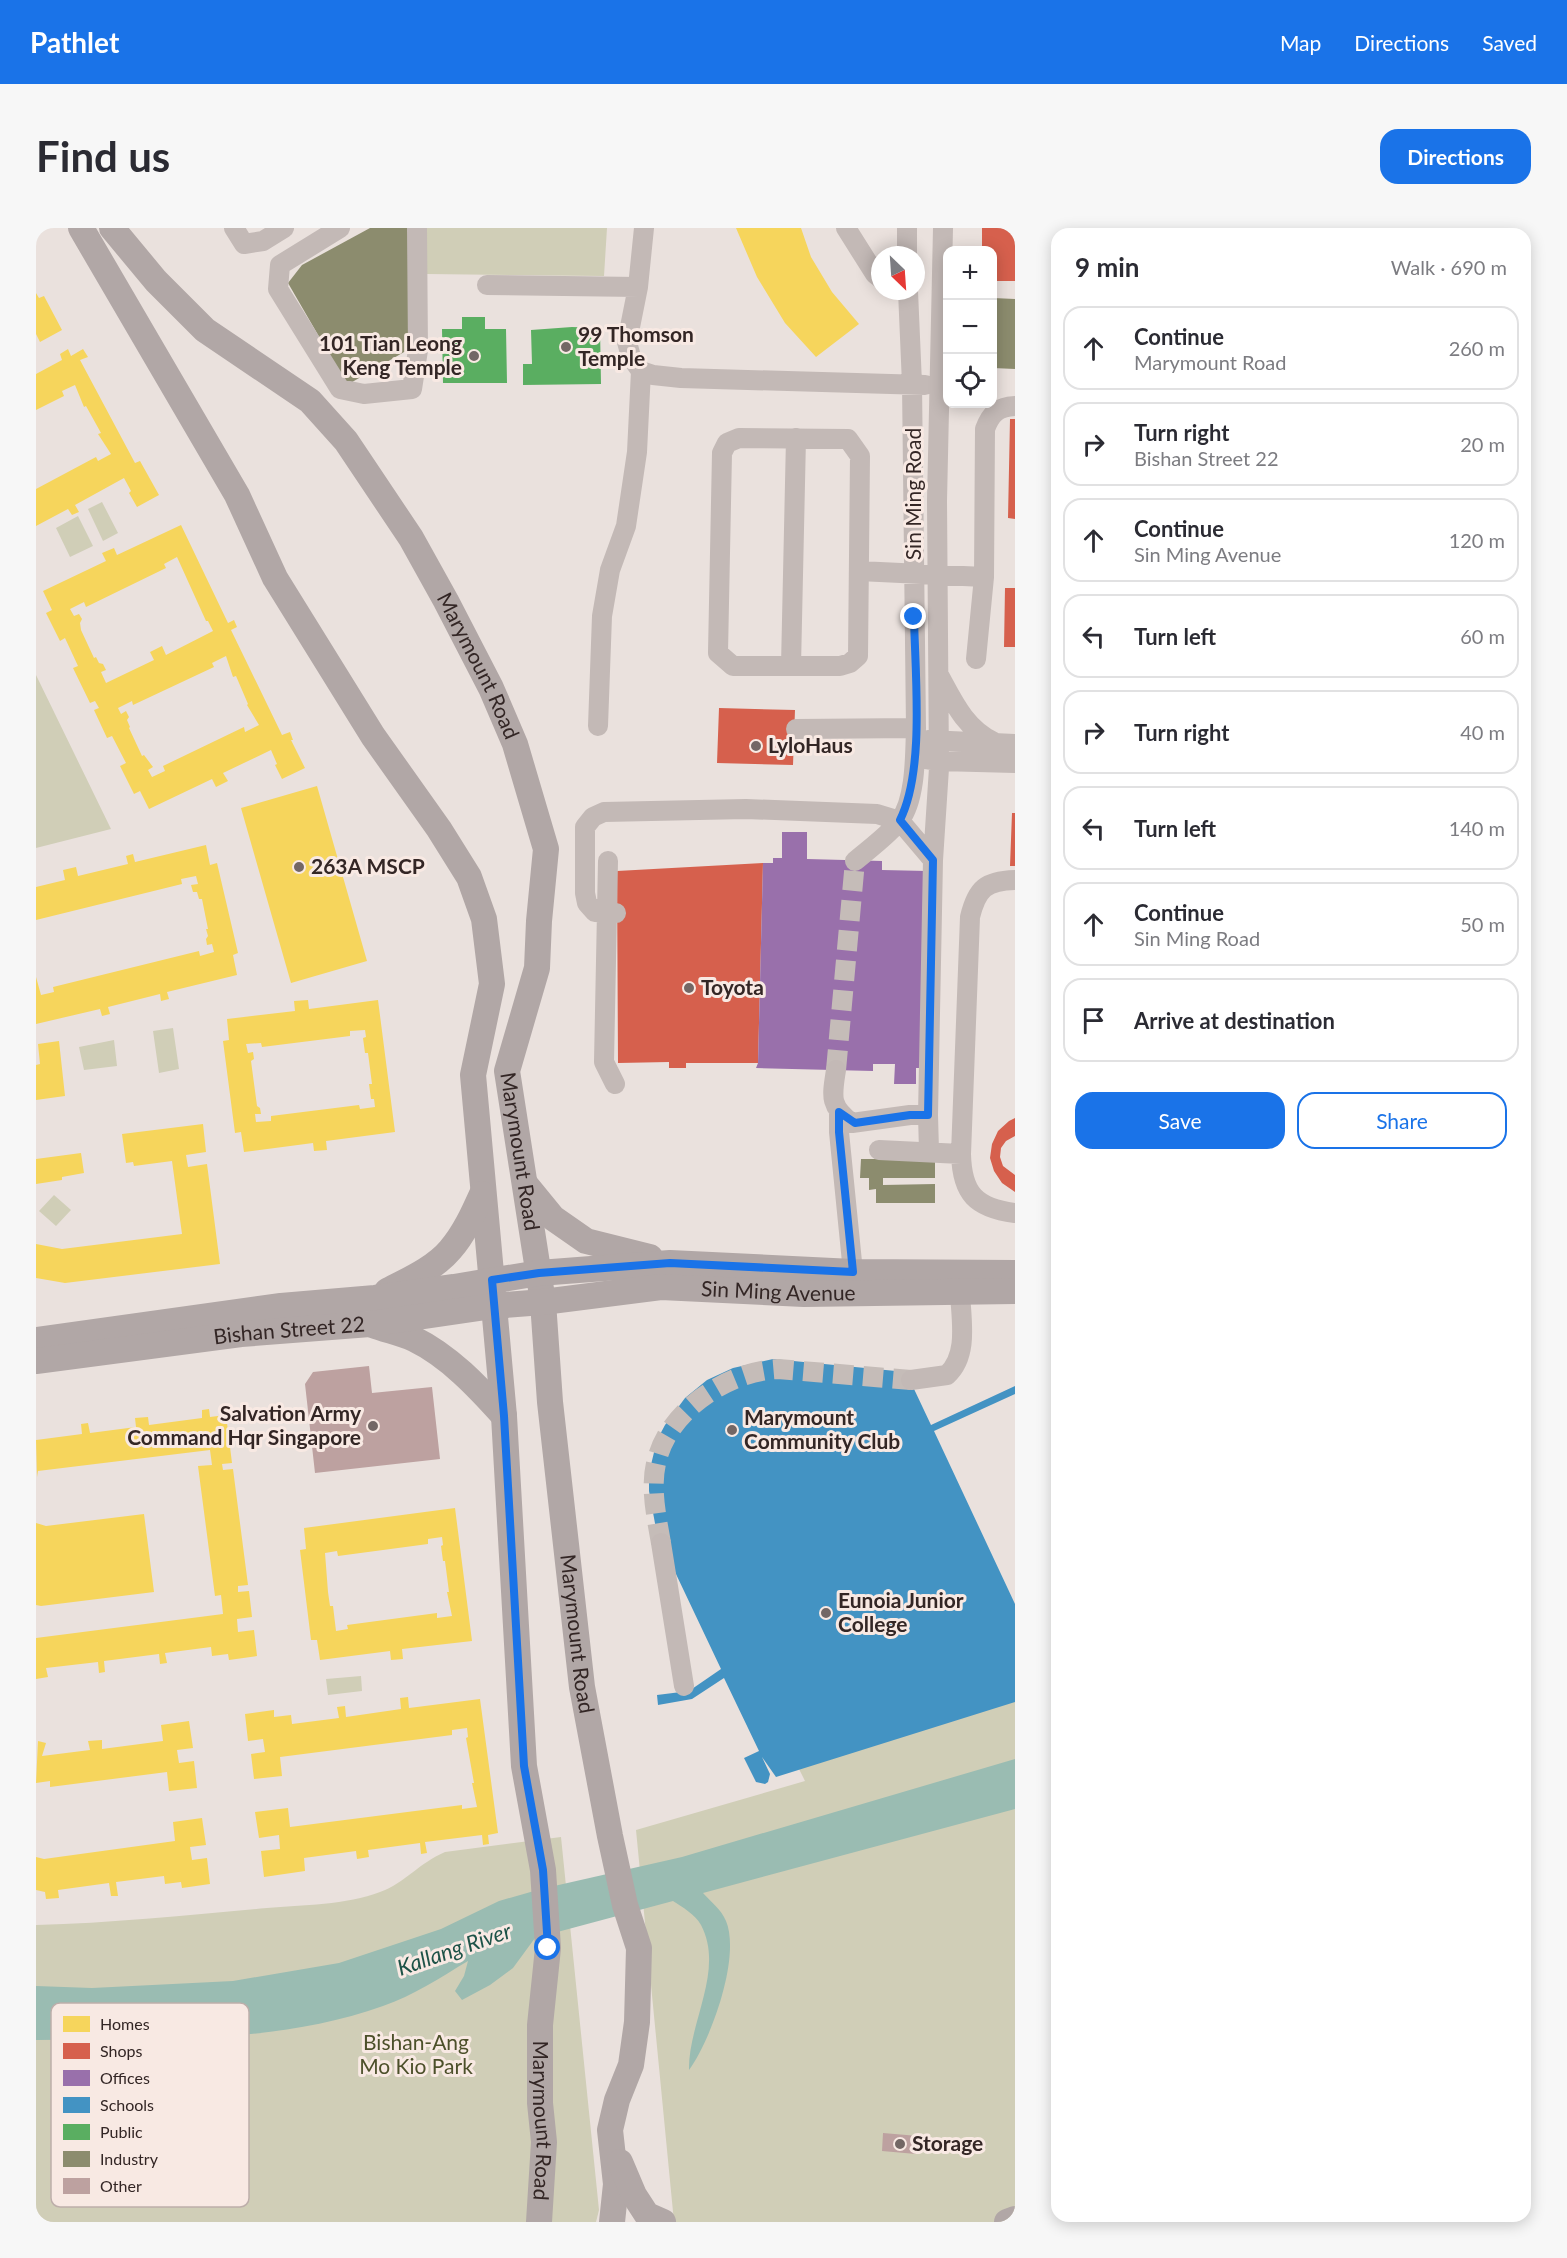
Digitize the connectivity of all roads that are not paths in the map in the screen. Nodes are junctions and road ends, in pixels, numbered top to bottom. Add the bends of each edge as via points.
1 (81, 228) edge
2 (111, 228) edge
3 (234, 228) edge
4 (284, 228) edge
5 (340, 228) edge
6 (417, 228) edge
7 (644, 228) edge
8 (846, 228) edge
9 (907, 228) edge
10 (943, 228) edge
11 (907, 246) edge
12 (871, 267) edge
13 (487, 285) dead end
14 (638, 287) junction
15 (908, 300) edge
16 (641, 371) junction
17 (912, 384) junction
18 (939, 385) junction
19 (1013, 406) edge
20 (796, 438) junction
21 (859, 571) junction
22 (913, 572) junction
23 (938, 574) junction
24 (984, 577) junction
25 (976, 659) dead end
26 (791, 666) junction
27 (938, 672) junction
28 (598, 726) dead end
29 (796, 729) dead end
30 (915, 741) junction
31 (939, 741) junction
32 (994, 742) junction
33 (1015, 744) edge
34 (939, 761) junction
35 (1015, 763) edge
36 (900, 820) junction
37 (933, 860) junction
38 (608, 861) dead end
39 (855, 861) tunnel mouth
40 (1015, 880) edge
41 (616, 913) dead end
42 (836, 1070) tunnel mouth
43 (615, 1084) dead end
44 (839, 1112) junction
45 (928, 1115) junction
46 (879, 1150) dead end
47 (929, 1151) junction
48 (961, 1154) junction
49 (525, 1185) junction
50 (482, 1194) junction
51 (1015, 1213) edge
52 (670, 1263) junction
53 (853, 1272) junction
54 (539, 1273) junction
55 (1015, 1273) edge
56 (492, 1280) junction
57 (1015, 1291) edge
58 (960, 1292) junction
59 (375, 1298) junction
60 (543, 1302) junction
61 (493, 1306) junction
62 (369, 1324) junction
63 (36, 1340) edge
64 (36, 1361) edge
65 (911, 1380) tunnel mouth
66 (504, 1416) junction
67 (661, 1543) tunnel mouth
68 (684, 1686) dead end
69 (610, 2130) junction
70 (538, 2218) edge
71 (1015, 2218) edge
72 (612, 2222) edge
73 (663, 2222) edge
74 (1007, 2222) edge

1 - 50 main road, Marymount Road via 237,495 275,578 373,736 470,877 484,919 492,984 473,1075
2 - 49 main road, Marymount Road via 205,330 310,401 346,441 411,538 503,716 546,849 537,968 507,1071
3 - 4 street via 244,244 263,241
5 - 6 street via 280,265 278,289 340,389 364,394 412,389 418,350
7 - 14 street
8 - 12 street
9 - 11 street
10 - 18 street, Sin Ming Road
13 - 14 street
14 - 16 street via 627,342
15 - 17 street, Sin Ming Road
16 - 17 street via 681,378
16 - 28 street via 637,452 626,526 610,570 602,616
17 - 18 street
17 - 22 street, Sin Ming Road
18 - 23 street, Sin Ming Road
19 - 24 street via 996,410 985,429
20 - 21 street via 848,439 860,456
20 - 26 street
20 - 26 street via 739,438 727,443 722,453 718,653 733,666
21 - 22 street
21 - 26 street via 858,656 840,666
22 - 23 street
22 - 30 street, Sin Ming Road
23 - 24 street
23 - 27 street, Sin Ming Road
24 - 25 street
27 - 31 street, Sin Ming Road
27 - 32 street via 968,725
29 - 30 street
30 - 31 street
30 - 34 street
30 - 36 street, Sin Ming Road via 910,796
31 - 32 street
31 - 34 street, Sin Ming Road
32 - 33 street
34 - 35 street
34 - 37 street, Sin Ming Road
36 - 37 street
36 - 39 street
36 - 41 street via 877,814 766,809 604,812 585,827 585,893 595,912
37 - 45 street, Sin Ming Road
38 - 43 street via 604,1062
40 - 48 street via 986,886 970,917
42 - 44 street via 832,1095
44 - 45 street via 855,1123
44 - 53 street
45 - 47 street, Sin Ming Road
46 - 47 street
47 - 48 street
48 - 51 street via 964,1179 971,1195 992,1209
49 - 52 main road via 553,1218 586,1241
49 - 54 main road, Marymount Road
50 - 56 main road, Marymount Road
50 - 59 main road via 468,1225 449,1252
52 - 53 main road, Sin Ming Avenue
52 - 54 main road, Sin Ming Avenue
53 - 55 main road, Sin Ming Avenue
54 - 56 main road, Bishan Street 22
54 - 60 main road, Marymount Road
56 - 59 main road, Bishan Street 22
56 - 61 main road, Marymount Road
57 - 58 main road, Sin Ming Avenue
58 - 60 main road, Sin Ming Avenue via 804,1294 661,1287
58 - 65 street via 958,1363 947,1376
59 - 63 main road, Bishan Street 22 via 281,1306
60 - 61 main road, Bishan Street 22
60 - 69 main road, Marymount Road via 550,1402 581,1676 610,1836 639,1948 637,2022 631,2065 616,2100
61 - 62 main road, Bishan Street 22
61 - 66 main road, Marymount Road
62 - 64 main road, Bishan Street 22 via 242,1334
62 - 66 main road via 414,1339 446,1360
66 - 70 main road, Marymount Road via 524,1766 543,1870 548,1948 540,2025 544,2142
67 - 68 street
69 - 72 main road, Marymount Road via 616,2184
69 - 73 main road via 634,2195 647,2215
71 - 74 main road

